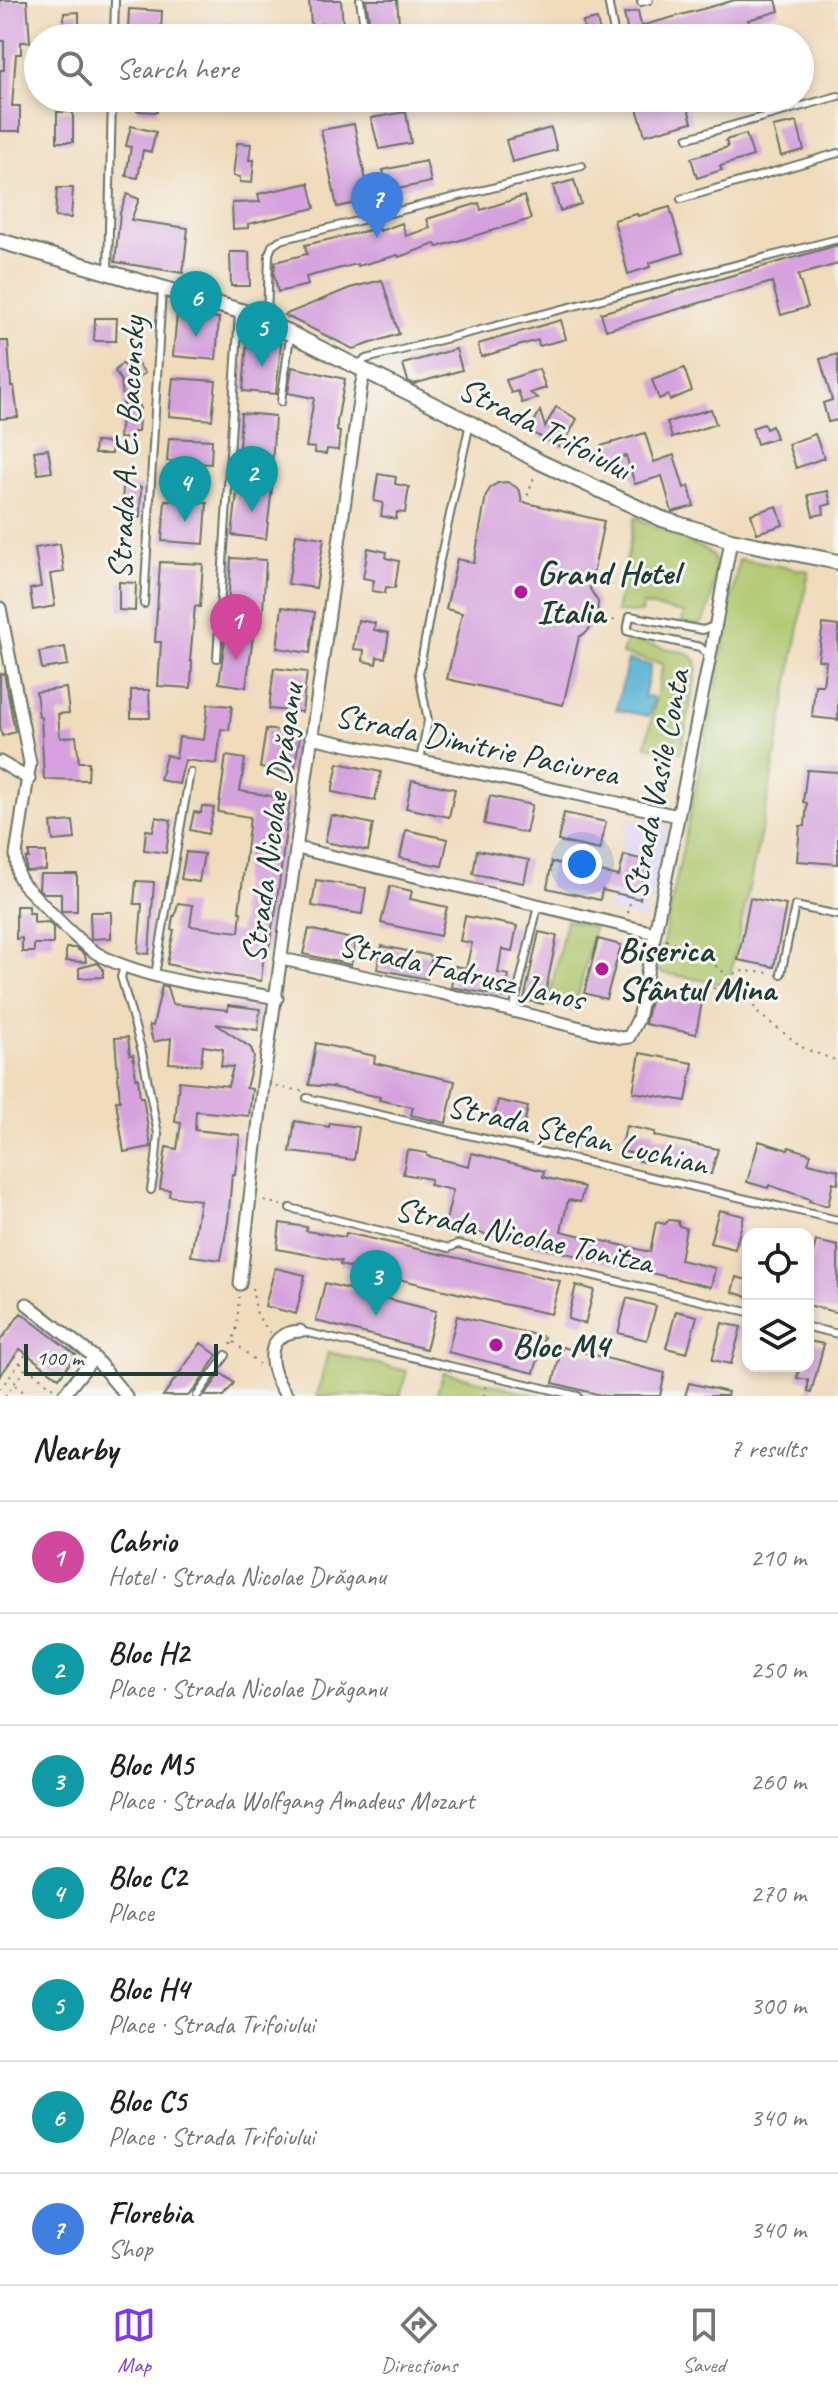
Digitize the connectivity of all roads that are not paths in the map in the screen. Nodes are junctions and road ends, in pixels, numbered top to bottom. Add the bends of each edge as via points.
1 (115, 0) edge
2 (360, 0) edge
3 (608, 0) edge
4 (114, 24) edge
5 (364, 24) edge
6 (612, 24) edge
7 (838, 96) edge
8 (814, 103) edge
9 (112, 112) edge
10 (781, 112) edge
11 (688, 138) dead end
12 (838, 153) edge
13 (582, 166) dead end
14 (681, 199) dead end
15 (838, 239) edge
16 (0, 241) edge
17 (108, 273) junction
18 (161, 292) junction
19 (239, 310) junction
20 (267, 321) junction
21 (294, 334) junction
22 (361, 368) junction
23 (281, 402) dead end
24 (470, 423) junction
25 (731, 540) junction
26 (838, 562) edge
27 (144, 604) dead end
28 (0, 608) edge
29 (715, 625) junction
30 (710, 656) junction
31 (217, 658) dead end
32 (311, 737) junction
33 (420, 760) junction
34 (0, 762) edge
35 (190, 772) dead end
36 (29, 779) junction
37 (678, 816) junction
38 (297, 848) junction
39 (538, 906) junction
40 (838, 915) edge
41 (655, 933) junction
42 (282, 959) junction
43 (124, 967) junction
44 (781, 974) road end
45 (155, 975) junction
46 (277, 998) junction
47 (513, 1011) junction
48 (629, 1037) joint
49 (307, 1098) road end
50 (151, 1190) dead end
51 (290, 1208) road end
52 (838, 1220) edge
53 (240, 1284) road end
54 (27, 1304) dead end
55 (742, 1311) edge
56 (814, 1328) edge
57 (300, 1331) joint
58 (838, 1334) edge
59 (226, 1355) road end
60 (94, 1357) junction
61 (64, 1396) edge
62 (126, 1396) edge
63 (197, 1396) edge
64 (287, 1396) edge
65 (578, 1396) edge

1 - 4 lane
2 - 5 lane
3 - 6 lane
7 - 8 lane
9 - 17 lane
10 - 11 lane
12 - 14 lane
13 - 20 lane via 280,240 269,254
15 - 22 lane via 366,359
16 - 17 street, Strada Trifoiului
17 - 18 street, Strada Trifoiului
18 - 19 street, Strada Trifoiului
18 - 27 lane, Strada A. E. Baconsky
19 - 20 street, Strada Trifoiului
19 - 31 lane
20 - 21 street, Strada Trifoiului
21 - 22 street, Strada Trifoiului
21 - 23 lane
22 - 24 street, Strada Trifoiului
22 - 32 street, Strada Nicolae Drăganu
24 - 25 street, Strada Trifoiului via 662,519
24 - 33 lane via 419,673 428,721
25 - 26 street, Strada Trifoiului
25 - 29 street, Strada Vasile Conta
28 - 36 street
29 - 30 street, Strada Vasile Conta
29 - 30 lane via 703,630 630,616 627,631 700,647
30 - 37 street, Strada Vasile Conta
32 - 33 street, Strada Dimitrie Paciurea
32 - 38 street, Strada Nicolae Drăganu
33 - 37 street, Strada Dimitrie Paciurea
34 - 36 street
35 - 45 lane
36 - 43 street via 16,844 18,875 87,947
37 - 41 street, Strada Vasile Conta
38 - 39 street
38 - 42 street, Strada Nicolae Drăganu
39 - 41 street
39 - 47 lane
40 - 44 lane via 795,906
41 - 48 street, Strada Vasile Conta via 638,1019
42 - 46 street, Strada Nicolae Drăganu
42 - 47 street, Strada Fadrusz Janos
43 - 45 street
43 - 50 lane via 121,977 158,1134
45 - 46 street
46 - 53 street, Strada Nicolae Drăganu
47 - 48 street, Strada Fadrusz Janos
49 - 52 lane, Strada Ștefan Luchian
51 - 55 lane, Strada Nicolae Tonitza
54 - 60 street
56 - 58 lane
57 - 64 street via 276,1340 272,1357
57 - 65 lane
59 - 63 lane
60 - 61 street
60 - 62 street

